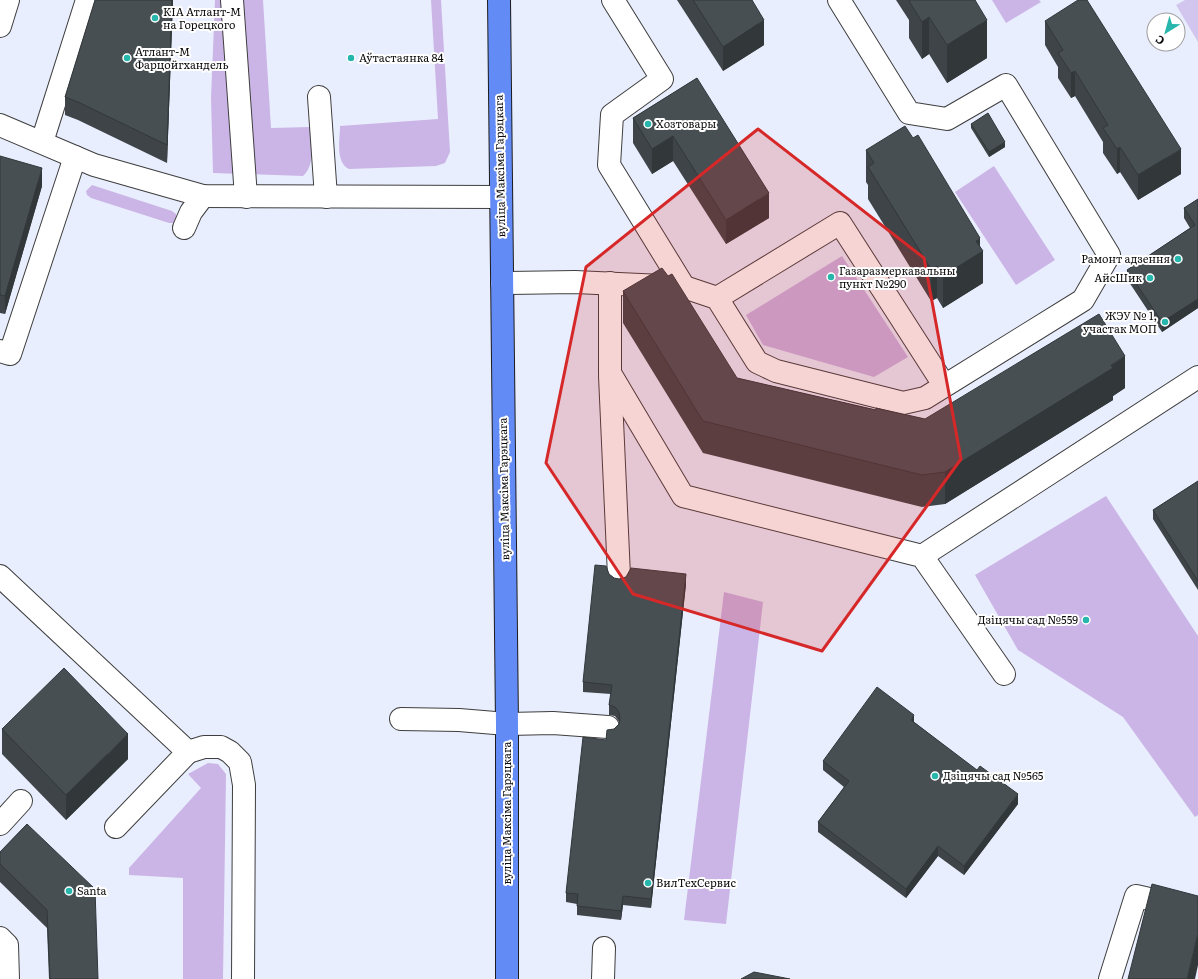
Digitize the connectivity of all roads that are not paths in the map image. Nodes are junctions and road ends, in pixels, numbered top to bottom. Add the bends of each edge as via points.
1 (8, 0) edge
2 (87, 0) edge
3 (232, 0) edge
4 (499, 0) edge
5 (613, 0) edge
6 (839, 0) edge
7 (0, 26) edge
8 (319, 97) dead end
9 (0, 126) edge
10 (42, 142) junction
11 (75, 157) junction
12 (203, 196) junction
13 (246, 197) junction
14 (326, 197) junction
15 (501, 197) junction
16 (184, 228) dead end
17 (502, 283) junction
18 (610, 283) junction
19 (684, 287) junction
20 (717, 298) junction
21 (0, 351) edge
22 (610, 373) junction
23 (1198, 377) edge
24 (944, 385) junction
25 (922, 556) junction
26 (0, 576) edge
27 (619, 576) dead end
28 (1004, 674) dead end
29 (401, 720) dead end
30 (507, 724) junction
31 (608, 727) dead end
32 (188, 752) junction
33 (21, 801) dead end
34 (0, 824) edge
35 (116, 827) dead end
36 (1198, 910) edge
37 (0, 938) edge
38 (604, 948) dead end
39 (8, 979) edge
40 (243, 979) edge
41 (507, 979) edge
42 (603, 979) edge
43 (1110, 979) edge

1 - 7 lane
2 - 10 lane
3 - 13 lane
4 - 15 main road, вуліца Максіма Гарэцкага
5 - 19 lane via 662,79 612,115 610,165
6 - 24 lane via 909,113 947,119 1006,85 1109,255 1084,300
8 - 14 lane
9 - 10 lane
10 - 11 lane
11 - 12 lane via 94,166
11 - 21 lane via 10,354
12 - 13 lane
12 - 16 lane via 191,212
13 - 14 lane
14 - 15 lane
15 - 17 main road, вуліца Максіма Гарэцкага
17 - 18 lane
17 - 30 main road, вуліца Максіма Гарэцкага
18 - 19 lane
18 - 22 lane
19 - 20 lane
20 - 24 lane via 757,362 776,371 902,403 925,398
20 - 24 lane via 840,223
22 - 25 lane via 683,496
22 - 27 lane
23 - 25 lane
25 - 28 lane
26 - 32 lane
29 - 30 lane via 459,720
30 - 31 lane via 554,723
30 - 41 main road, вуліца Максіма Гарэцкага
32 - 35 lane
32 - 40 lane via 204,747 221,747 240,762 244,785
33 - 34 lane
36 - 43 lane via 1136,896
37 - 39 lane via 7,945
38 - 42 lane

